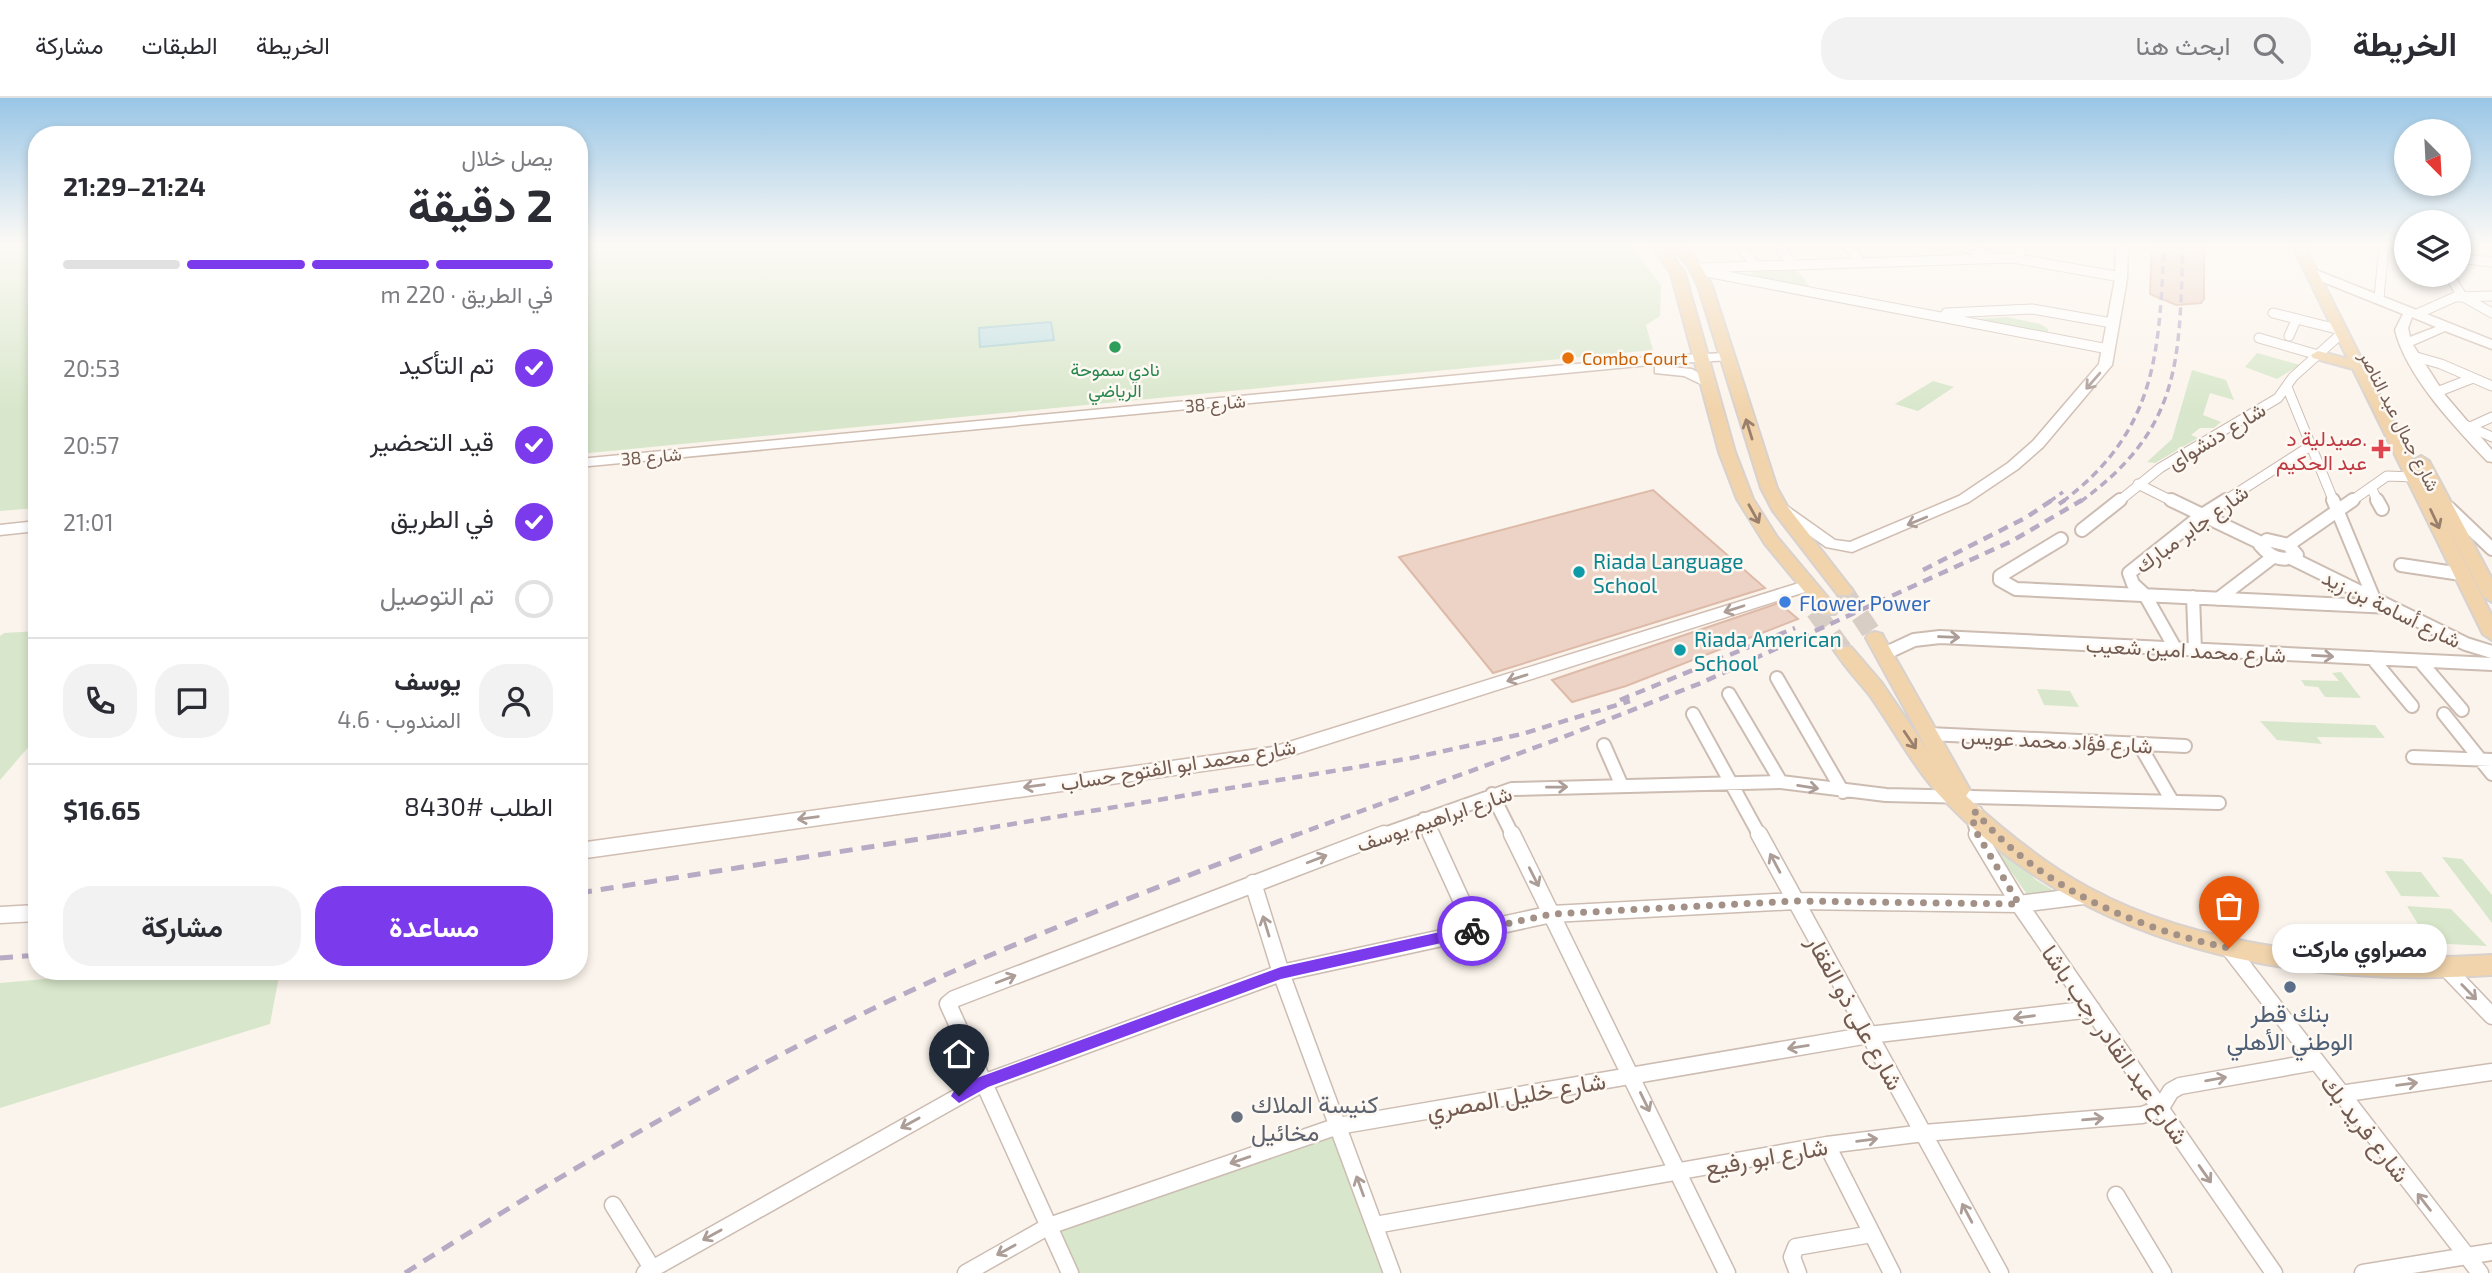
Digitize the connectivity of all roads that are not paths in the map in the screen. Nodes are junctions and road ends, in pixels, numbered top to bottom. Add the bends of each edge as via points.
1 (1684, 300) edge
2 (1707, 300) edge
3 (1852, 300) edge
4 (2117, 300) edge
5 (2330, 300) edge
6 (2333, 300) edge
7 (2373, 300) edge
8 (2383, 300) edge
9 (2452, 300) edge
10 (2469, 300) edge
11 (2273, 313) dead end
12 (2492, 313) edge
13 (2293, 315) junction
14 (2412, 315) junction
15 (1936, 316) junction
16 (2112, 323) junction
17 (2439, 330) junction
18 (2342, 331) junction
19 (2289, 336) dead end
20 (2259, 338) dead end
21 (2406, 343) junction
22 (2492, 345) edge
23 (2108, 349) junction
24 (2492, 353) edge
25 (2318, 355) junction
26 (2413, 356) junction
27 (1726, 357) junction
28 (1700, 358) junction
29 (2358, 366) junction
30 (2473, 378) junction
31 (1709, 384) junction
32 (2492, 386) edge
33 (2287, 387) junction
34 (2437, 392) junction
35 (2492, 417) edge
36 (2466, 425) junction
37 (2492, 437) edge
38 (805, 445) junction
39 (2312, 445) junction
40 (2492, 458) edge
41 (588, 462) edge
42 (588, 469) edge
43 (1733, 475) junction
44 (1764, 476) junction
45 (2415, 477) junction
46 (2138, 484) junction
47 (2371, 487) junction
48 (2442, 501) junction
49 (1779, 507) junction
50 (2382, 509) dead end
51 (2339, 510) junction
52 (2202, 515) junction
53 (28, 518) edge
54 (0, 521) edge
55 (28, 527) edge
56 (0, 530) edge
57 (2082, 530) dead end
58 (2061, 539) dead end
59 (2261, 543) junction
60 (2288, 545) junction
61 (2492, 549) edge
62 (2273, 557) junction
63 (2293, 559) junction
64 (2402, 565) dead end
65 (2461, 574) junction
66 (1796, 579) junction
67 (1844, 591) tunnel mouth
68 (2145, 595) junction
69 (2492, 596) edge
70 (2193, 597) junction
71 (2218, 598) junction
72 (2374, 599) junction
73 (2391, 607) junction
74 (1822, 611) tunnel mouth
75 (2492, 634) edge
76 (1879, 646) joint
77 (2175, 648) junction
78 (1849, 649) tunnel mouth
79 (2195, 650) junction
80 (2492, 652) edge
81 (2372, 659) junction
82 (2420, 661) junction
83 (2492, 664) edge
84 (1777, 678) dead end
85 (1729, 694) dead end
86 (2412, 706) dead end
87 (2462, 709) dead end
88 (2444, 713) dead end
89 (1693, 714) dead end
90 (1929, 734) junction
91 (2139, 744) junction
92 (1604, 745) dead end
93 (2185, 746) dead end
94 (2413, 757) dead end
95 (2487, 760) edge
96 (2492, 774) edge
97 (1781, 782) junction
98 (1732, 783) junction
99 (1622, 786) junction
100 (1843, 792) junction
101 (1492, 794) junction
102 (2172, 801) junction
103 (2219, 803) dead end
104 (1966, 804) junction
105 (1424, 819) junction
106 (588, 850) edge
107 (1253, 883) junction
108 (2083, 896) junction
109 (1795, 901) junction
110 (2019, 904) junction
111 (28, 913) edge
112 (1552, 914) junction
113 (0, 915) edge
114 (1475, 930) junction
115 (2229, 948) junction
116 (2492, 965) edge
117 (2445, 967) junction
118 (1281, 973) junction
119 (2092, 1009) junction
120 (2492, 1016) edge
121 (1869, 1035) junction
122 (2315, 1062) junction
123 (2492, 1072) edge
124 (1632, 1074) junction
125 (982, 1083) junction
126 (2340, 1094) junction
127 (2160, 1109) junction
128 (1338, 1126) junction
129 (1924, 1133) junction
130 (1827, 1145) junction
131 (1678, 1171) junction
132 (2116, 1195) dead end
133 (613, 1205) dead end
134 (1375, 1225) junction
135 (1049, 1226) junction
136 (1872, 1234) junction
137 (2492, 1252) edge
138 (2466, 1256) junction
139 (651, 1271) edge
140 (965, 1273) edge
141 (1070, 1273) edge
142 (1392, 1273) edge
143 (1727, 1273) edge
144 (1798, 1273) edge
145 (1892, 1273) edge
146 (2000, 1273) edge
147 (2163, 1273) edge
148 (2274, 1273) edge
149 (2363, 1273) edge
150 (2480, 1273) edge

1 - 28 main road
2 - 27 main road
3 - 15 street
4 - 16 street
5 - 18 main road, شارع جمال عبد الناصر
6 - 48 main road, شارع جمال عبد الناصر
7 - 14 street
8 - 14 street
9 - 14 street
10 - 12 street
11 - 13 street
13 - 18 street
13 - 19 street
14 - 17 street
14 - 21 street via 2401,328
14 - 22 street
15 - 16 street via 2032,309
15 - 23 street
16 - 23 street
17 - 21 street
17 - 24 street
18 - 25 street, شارع دنشواى
18 - 29 main road, شارع جمال عبد الناصر
20 - 25 street
21 - 26 street
23 -> 49 street via 2103,369 2038,444 1983,487 1940,511 1860,544 1841,547 1822,539
25 - 29 main road
25 - 33 street, شارع دنشواى
26 - 30 street
26 - 34 street
27 - 28 street, شارع 38
44 -> 27 main road
28 - 31 main road
28 - 38 street, شارع 38
29 - 45 main road, شارع جمال عبد الناصر
30 - 32 street
30 - 34 street
31 - 38 street, شارع 38 via 1693,374 1661,370
31 - 43 main road
33 - 39 street
33 - 46 street, شارع دنشواى via 2273,401
34 - 36 street
35 - 36 street
36 - 37 street
36 - 40 street
38 - 41 street, شارع 38
38 - 42 street, شارع 38
39 - 51 street
39 - 52 street, شارع جابر مبارك
43 - 44 main road
43 -> 66 main road
44 - 49 main road
45 - 47 street via 2390,475
45 -> 65 main road, شارع جمال عبد الناصر
46 - 52 street
46 - 57 street, شارع دنشواى
47 - 50 street
47 - 51 street
48 - 61 street
48 - 69 main road, شارع جمال عبد الناصر
49 - 67 main road
51 - 60 street
51 - 72 street
52 - 59 street
52 - 68 street, شارع جابر مبارك via 2131,569 2130,578
53 - 54 street
55 - 56 street
58 - 68 street via 2000,580 2017,589
59 - 60 street via 2271,540
59 - 62 street
60 - 63 street via 2297,553
62 - 63 street
62 - 71 street
63 - 72 street, شارع أسامة بن زيد
64 - 65 street
65 - 75 main road, شارع جمال عبد الناصر
66 - 74 main road
66 -> 106 street, شارع محمد ابو الفتوح حساب via 1274,754
68 - 70 street
68 - 77 street
70 - 71 street
70 - 79 street
71 - 73 street
72 - 73 street, شارع أسامة بن زيد
73 - 80 street, شارع أسامة بن زيد
76 -> 77 street, شارع محمد امين شعيب via 1940,637
76 - 90 main road
77 - 79 street, شارع محمد امين شعيب
78 -> 104 main road via 1859,672 1872,683 1927,765
79 -> 81 street, شارع محمد امين شعيب
81 - 82 street, شارع محمد امين شعيب
81 - 86 street
82 - 83 street, شارع محمد امين شعيب
82 - 87 street
84 - 100 street
85 - 97 street
88 - 95 street
89 - 98 street, شارع على ذو الفقار
90 - 91 street, شارع فؤاد محمد عويس
90 - 104 main road
91 - 93 street, شارع فؤاد محمد عويس
91 - 102 street
92 - 99 street
94 - 95 street
95 - 96 street
97 - 98 street, شارع ابراهيم يوسف
97 -> 100 street, شارع ابراهيم يوسف
98 - 99 street, شارع ابراهيم يوسف
109 -> 98 street, شارع على ذو الفقار
101 -> 99 street, شارع ابراهيم يوسف via 1512,789
100 - 104 street, شارع ابراهيم يوسف
101 - 105 street, شارع ابراهيم يوسف
101 -> 112 street
102 - 103 street, شارع ابراهيم يوسف
102 - 104 street, شارع ابراهيم يوسف
104 - 108 main road via 1995,835
104 - 110 street, شارع عبد القادر رجب باشا via 1975,830
107 -> 105 street, شارع ابراهيم يوسف
105 - 114 street
118 -> 107 street
125 -> 107 street, شارع ابراهيم يوسف via 948,1008 954,999
108 - 110 street
108 - 115 main road via 2163,931
109 - 110 street
109 - 112 street
109 - 121 street, شارع على ذو الفقار
110 - 119 street, شارع عبد القادر رجب باشا
111 - 113 street
112 - 114 street
112 - 124 street
114 - 118 street
115 - 117 main road via 2283,958
115 - 122 street, شارع فريد بك
116 - 117 main road
117 -> 120 street
118 - 125 street
118 - 128 street
119 -> 121 street, شارع خليل المصري
119 - 127 street, شارع عبد القادر رجب باشا
121 -> 124 street, شارع خليل المصري
121 - 129 street, شارع على ذو الفقار
122 - 126 street, شارع فريد بك
127 -> 122 street via 2171,1091 2180,1086
126 -> 123 street
124 - 128 street, شارع خليل المصري
124 -> 131 street
125 - 135 street
125 -> 139 street
138 -> 126 street, شارع فريد بك
129 -> 127 street, شارع ابو رفيع via 2142,1115
127 -> 148 street, شارع عبد القادر رجب باشا
134 -> 128 street
128 -> 135 street, شارع خليل المصري
130 -> 129 street, شارع ابو رفيع
146 -> 129 street, شارع على ذو الفقار
130 - 131 street, شارع ابو رفيع
130 - 136 street
131 - 134 street, شارع ابو رفيع
131 - 143 street
132 - 147 street
133 - 139 street
134 - 142 street
135 -> 140 street, شارع خليل المصري
135 - 141 street
136 - 144 street via 1796,1247 1792,1257
136 - 145 street
137 - 138 street
138 - 149 street
138 - 150 street, شارع فريد بك

